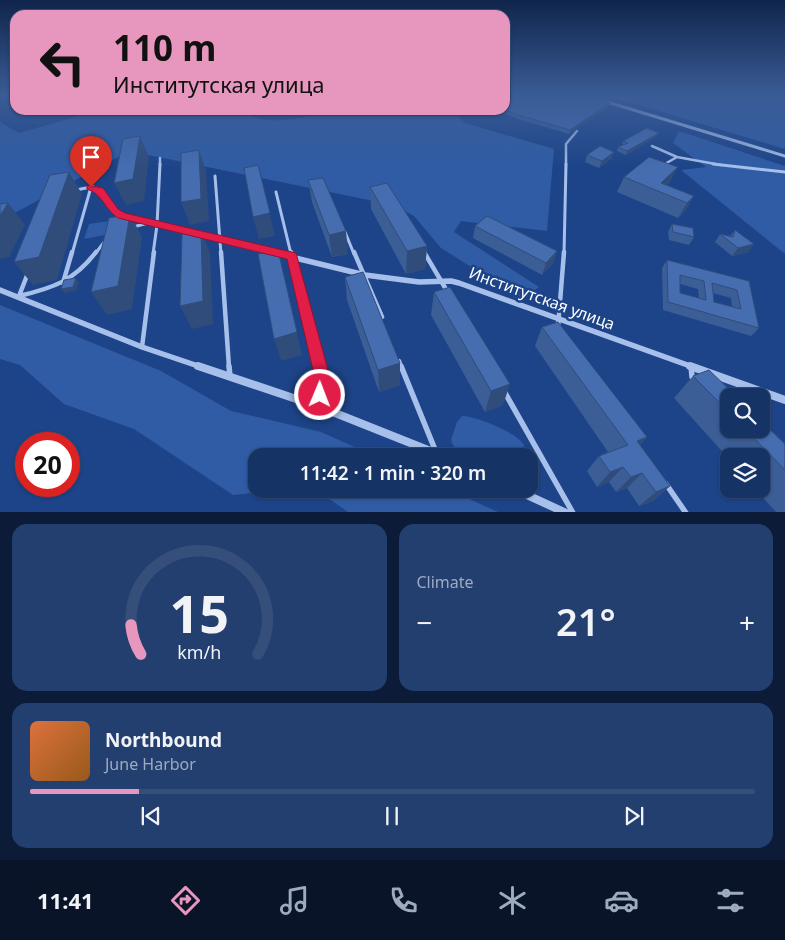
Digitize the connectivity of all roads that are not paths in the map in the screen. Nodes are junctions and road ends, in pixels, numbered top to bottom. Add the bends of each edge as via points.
1 (666, 120) edge
2 (577, 131) dead end
3 (652, 146) dead end
4 (785, 156) edge
5 (677, 157) junction
6 (160, 158) dead end
7 (661, 166) edge
8 (785, 172) edge
9 (215, 176) dead end
10 (91, 187) junction
11 (73, 190) dead end
12 (276, 192) dead end
13 (148, 223) junction
14 (159, 225) junction
15 (342, 225) edge
16 (129, 228) edge
17 (109, 238) edge
18 (218, 239) junction
19 (422, 249) edge
20 (292, 256) junction
21 (29, 268) edge
22 (365, 275) junction
23 (442, 282) junction
24 (63, 283) junction
25 (0, 290) edge
26 (449, 295) edge
27 (19, 296) junction
28 (558, 319) junction
29 (385, 326) edge
30 (558, 334) edge
31 (142, 347) junction
32 (396, 352) edge
33 (691, 366) junction
34 (230, 377) junction
35 (499, 382) edge
36 (698, 383) edge
37 (785, 400) edge
38 (320, 407) junction
39 (422, 448) edge
40 (437, 448) edge
41 (663, 481) edge
42 (534, 498) edge
43 (566, 512) edge
44 (573, 512) edge
45 (686, 512) edge

1 - 4 street
2 - 28 lane via 566,144 565,242
3 - 5 lane
5 - 7 lane
5 - 8 lane
6 - 14 lane
9 - 18 lane
10 - 11 lane
10 - 13 street, Институтская улица via 100,190 117,214
10 - 24 lane
12 - 20 lane
13 - 14 street, Институтская улица
13 - 16 lane
14 - 18 street, Институтская улица
14 - 31 lane
15 - 22 lane
17 - 24 lane via 81,270
18 - 20 street, Институтская улица
18 - 34 lane
19 - 23 lane
20 - 22 street, Институтская улица
20 - 38 lane via 320,370
21 - 27 lane
22 - 23 street, Институтская улица
22 - 29 lane
23 - 26 lane
23 - 28 street, Институтская улица via 459,283
24 - 27 lane
25 - 27 street
27 - 31 street
28 - 30 lane
28 - 33 street, Институтская улица
31 - 34 street
32 - 40 lane
33 - 36 lane via 692,377
33 - 37 street, Институтская улица
34 - 38 street
35 - 44 lane
38 - 39 street
41 - 45 lane
42 - 43 street

